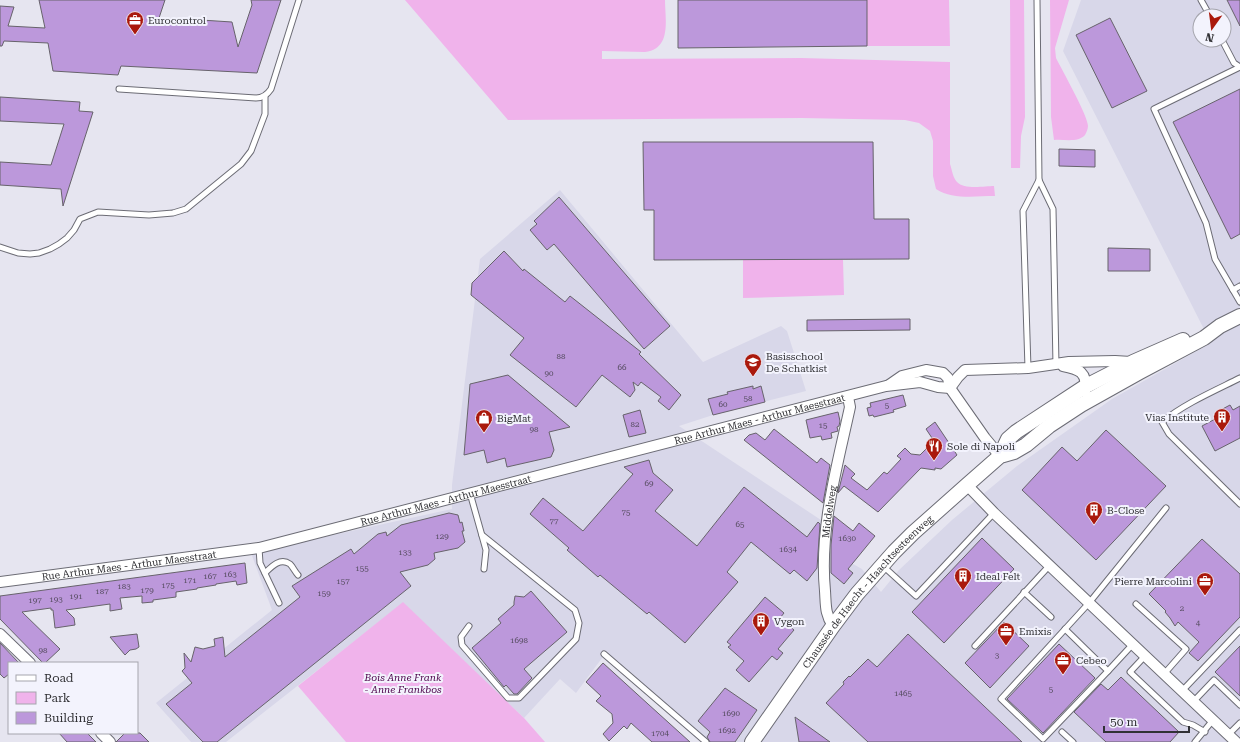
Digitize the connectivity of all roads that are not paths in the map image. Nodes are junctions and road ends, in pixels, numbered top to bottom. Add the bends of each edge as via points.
1 (298, 0) edge
2 (1037, 0) edge
3 (1226, 48) edge
4 (1240, 67) edge
5 (119, 89) dead end
6 (265, 96) junction
7 (1039, 180) junction
8 (0, 247) edge
9 (1240, 286) edge
10 (1233, 290) junction
11 (1240, 302) edge
12 (1240, 316) edge
13 (1220, 326) junction
14 (1133, 362) junction
15 (1056, 365) junction
16 (1028, 368) junction
17 (1240, 378) edge
18 (1086, 386) junction
19 (950, 388) junction
20 (848, 397) junction
21 (1081, 405) junction
22 (1000, 456) junction
23 (966, 485) junction
24 (470, 493) junction
25 (1240, 504) edge
26 (1166, 508) dead end
27 (994, 513) junction
28 (482, 536) junction
29 (259, 548) junction
30 (883, 565) junction
31 (1050, 565) junction
32 (484, 568) dead end
33 (265, 573) junction
34 (298, 575) dead end
35 (0, 582) edge
36 (1024, 592) junction
37 (279, 603) dead end
38 (1089, 603) junction
39 (1136, 604) dead end
40 (1051, 617) dead end
41 (470, 626) dead end
42 (833, 626) junction
43 (1065, 629) junction
44 (1240, 630) edge
45 (0, 634) edge
46 (1133, 644) junction
47 (975, 646) dead end
48 (604, 654) dead end
49 (1145, 656) junction
50 (29, 662) edge
51 (1108, 671) junction
52 (1164, 674) junction
53 (1182, 691) junction
54 (1193, 702) junction
55 (1240, 705) edge
56 (1213, 720) junction
57 (1240, 723) edge
58 (1062, 732) dead end
59 (1205, 732) junction
60 (102, 734) edge
61 (1232, 738) edge
62 (110, 742) edge
63 (706, 742) edge
64 (752, 742) edge
65 (1073, 742) edge
66 (1195, 742) edge

1 - 6 lane via 271,89
2 - 7 lane
3 - 4 lane via 1234,63
4 - 10 lane via 1154,109 1206,223 1215,259
5 - 6 lane via 256,98
6 - 8 lane via 265,114 251,152 241,164 186,209 149,215 98,212 80,219 67,238 50,250 30,254
7 - 15 lane via 1053,210
7 - 16 lane via 1023,212
9 - 10 lane
10 - 11 lane
12 - 13 main road, Chaussée de Haecht - Haachtsesteenweg
13 - 14 main road, Chaussée de Haecht - Haachtsesteenweg
13 - 21 main road, Chaussée de Haecht - Haachtsesteenweg via 1204,338
14 - 15 street via 1069,362
14 - 18 main road, Chaussée de Haecht - Haachtsesteenweg
15 - 16 street
15 - 18 street via 1081,372
16 - 19 street via 965,370
17 - 25 lane via 1211,392 1162,422 1169,434
18 - 21 street
18 - 22 main road, Chaussée de Haecht - Haachtsesteenweg via 1016,432 1008,439
19 - 20 street, Rue Arthur Maes - Arthur Maesstraat via 948,378 943,373 926,370 902,376 886,386
19 - 22 street, Rue Arthur Maes - Arthur Maesstraat
20 - 24 street, Rue Arthur Maes - Arthur Maesstraat
20 - 42 street, Middelweg via 850,407 826,527 824,580 827,617
21 - 22 main road, Chaussée de Haecht - Haachtsesteenweg via 1026,445
22 - 23 main road, Chaussée de Haecht - Haachtsesteenweg
23 - 27 street
23 - 30 main road, Chaussée de Haecht - Haachtsesteenweg via 912,533
24 - 28 lane
24 - 29 street, Rue Arthur Maes - Arthur Maesstraat
26 - 38 lane
27 - 30 lane via 916,596
27 - 31 street
28 - 32 lane via 486,550
28 - 41 lane via 575,610 579,623 576,639 519,698 508,698 462,645 461,637
29 - 33 lane via 260,563
29 - 35 street, Rue Arthur Maes - Arthur Maesstraat
30 - 42 main road, Chaussée de Haecht - Haachtsesteenweg
31 - 36 lane
31 - 38 street
33 - 34 lane via 273,564 284,562
33 - 37 lane
36 - 40 lane
36 - 47 lane
38 - 43 lane
38 - 46 street
39 - 52 lane via 1186,649
42 - 64 main road, Chaussée de Haecht - Haachtsesteenweg
43 - 51 lane
43 - 51 lane via 1001,699 1043,739
44 - 53 lane
45 - 50 street
46 - 49 street
46 - 51 lane
48 - 63 lane
49 - 52 street
49 - 59 lane via 1130,672 1183,722
52 - 53 street
53 - 54 street
54 - 55 lane via 1214,680
54 - 56 street
56 - 59 lane
56 - 61 street
57 - 61 lane
58 - 65 lane
59 - 66 lane
60 - 62 street

